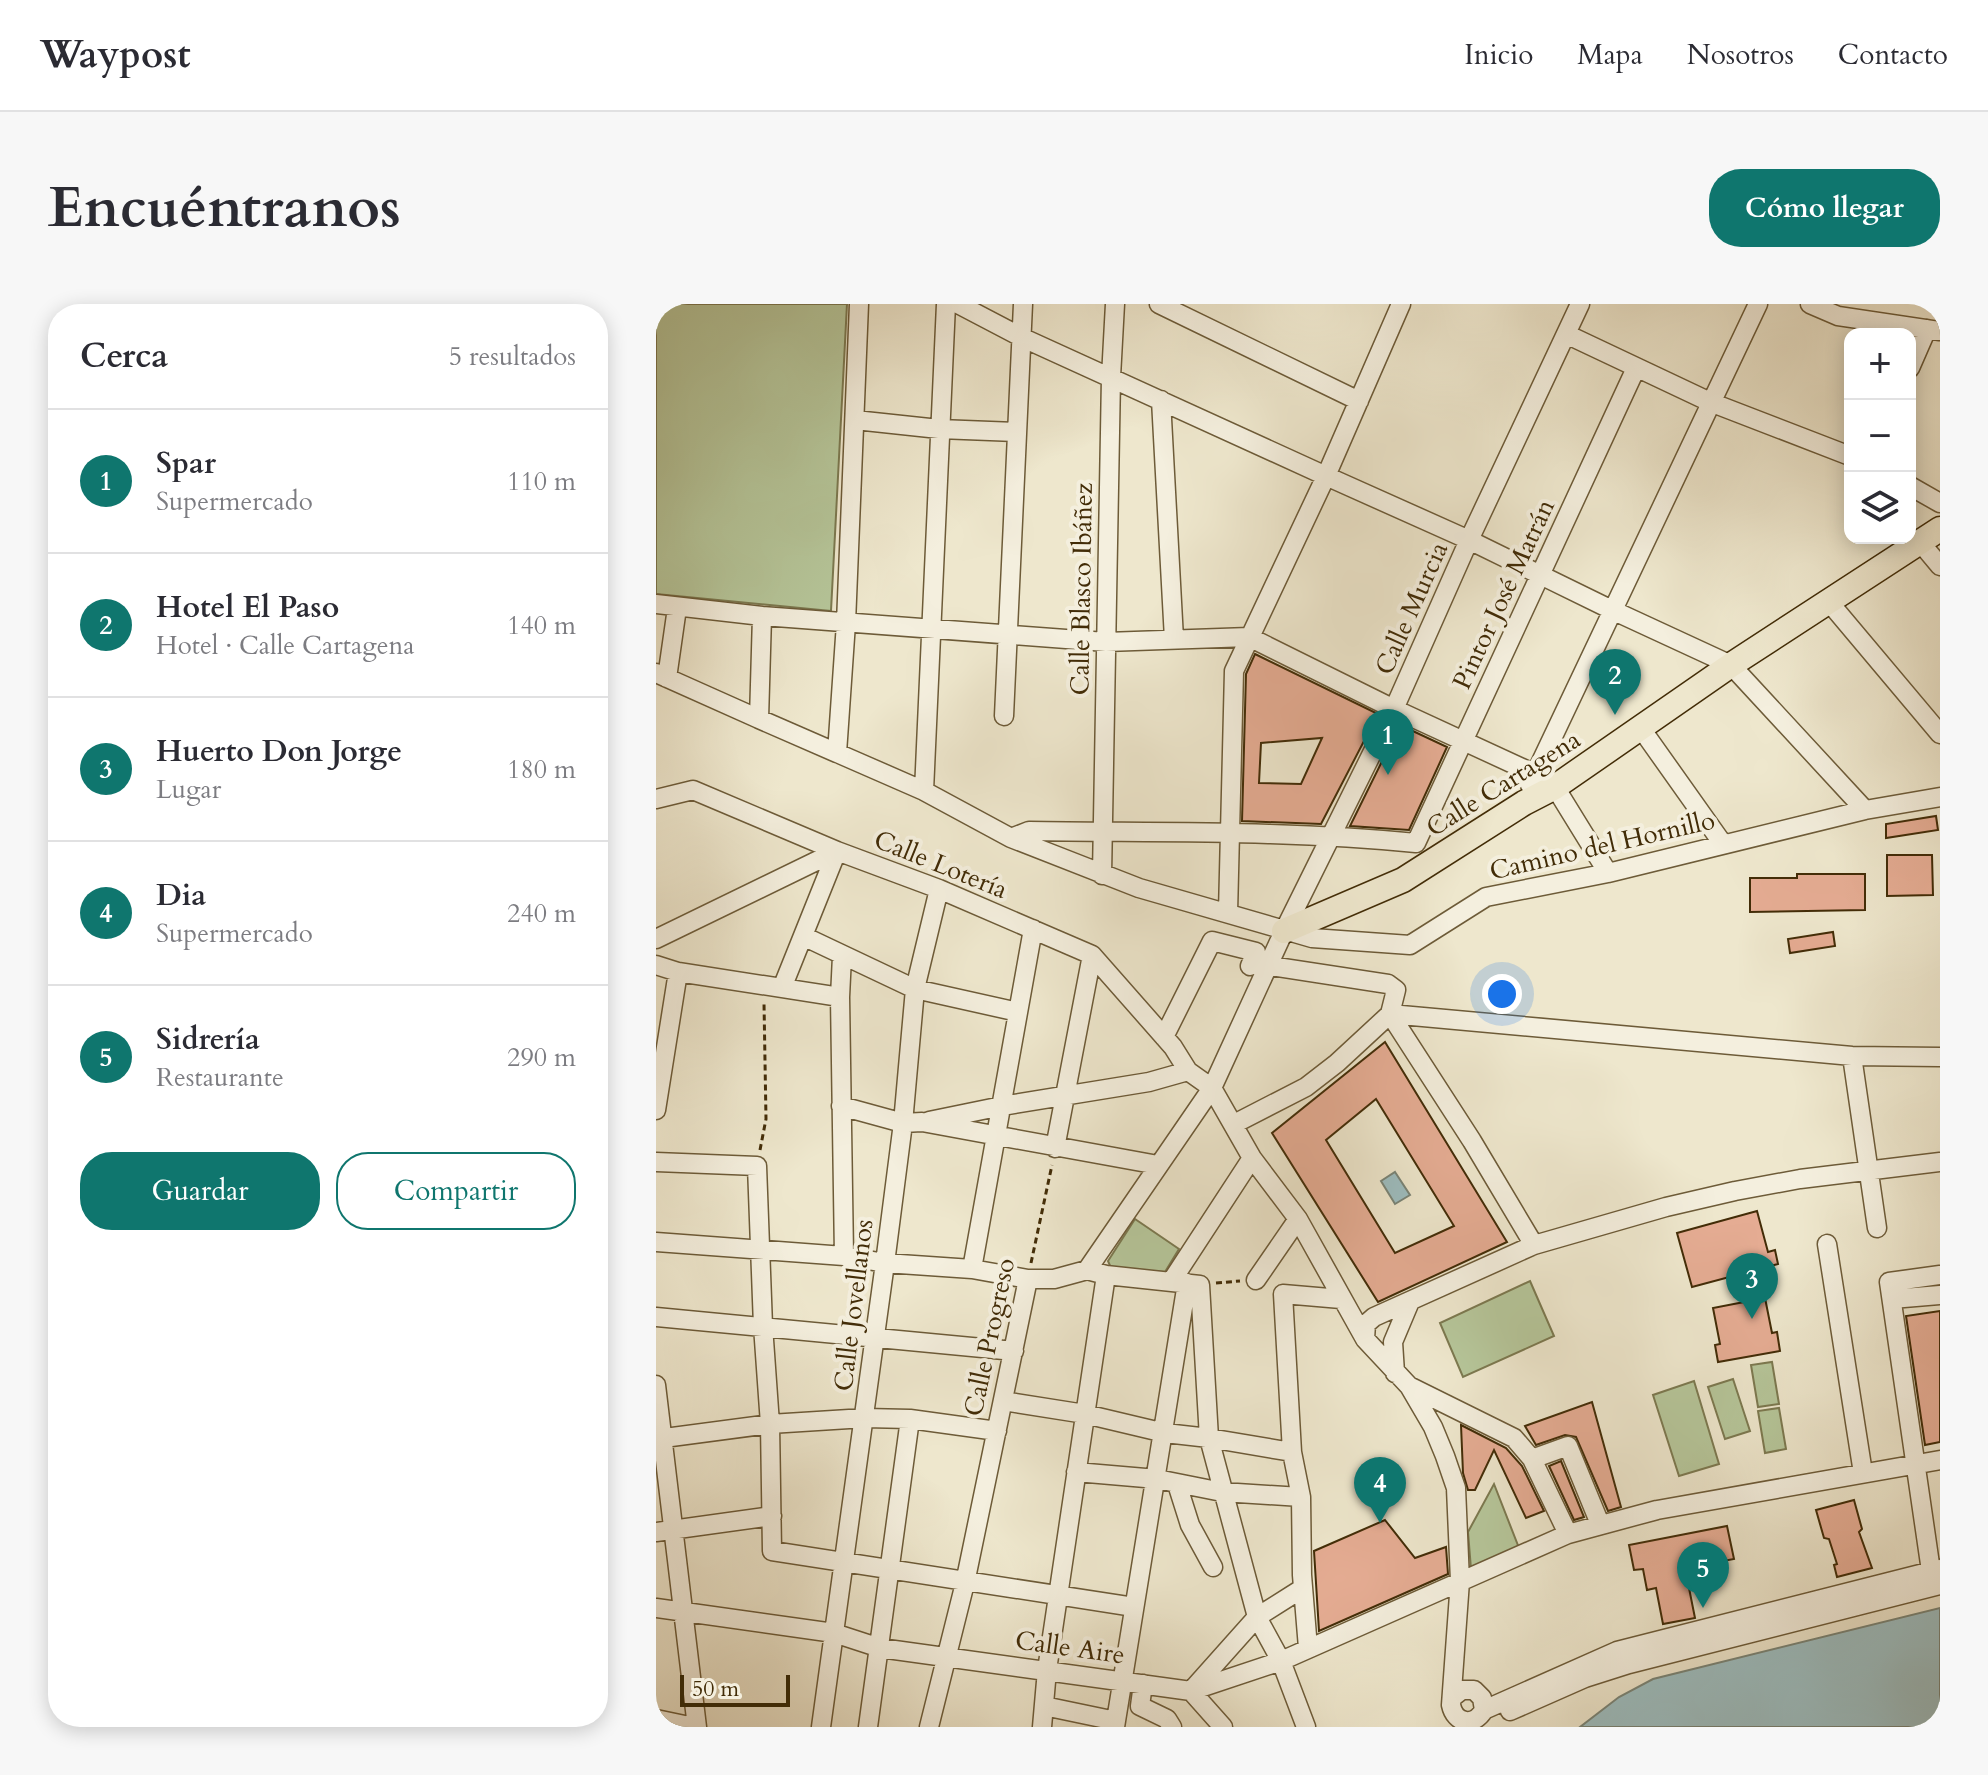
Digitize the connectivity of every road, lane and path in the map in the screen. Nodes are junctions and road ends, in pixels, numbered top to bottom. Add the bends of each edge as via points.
1 (859, 304) edge
2 (946, 304) edge
3 (958, 304) edge
4 (1023, 304) edge
5 (1115, 304) edge
6 (1159, 304) edge
7 (1401, 304) edge
8 (1580, 304) edge
9 (1758, 304) edge
10 (1810, 304) edge
11 (1867, 312) edge
12 (1933, 330) edge
13 (1566, 334) junction
14 (1021, 337) junction
15 (1916, 358) edge
16 (1636, 368) junction
17 (1111, 377) junction
18 (1161, 400) junction
19 (1359, 401) junction
20 (1710, 402) junction
21 (855, 420) junction
22 (939, 429) junction
23 (1016, 432) junction
24 (1844, 454) edge
25 (1326, 476) junction
26 (1916, 489) edge
27 (1940, 503) edge
28 (1930, 536) edge
29 (1469, 540) junction
30 (1940, 566) edge
31 (1541, 576) junction
32 (1829, 602) junction
33 (656, 604) edge
34 (677, 608) junction
35 (1612, 610) junction
36 (762, 616) junction
37 (846, 623) junction
38 (931, 629) junction
39 (1007, 635) junction
40 (1249, 637) junction
41 (1174, 639) junction
42 (1106, 642) junction
43 (1731, 665) junction
44 (662, 676) edge
45 (1394, 709) junction
46 (1004, 716) dead end
47 (759, 719) junction
48 (1640, 727) junction
49 (1940, 734) edge
50 (1463, 741) junction
51 (837, 753) junction
52 (1545, 780) junction
53 (924, 791) junction
54 (1940, 797) edge
55 (656, 799) edge
56 (1865, 810) junction
57 (1103, 832) junction
58 (1230, 833) junction
59 (1332, 835) junction
60 (1011, 838) junction
61 (1723, 844) junction
62 (837, 851) junction
63 (1418, 855) junction
64 (1608, 873) junction
65 (1102, 875) junction
66 (939, 889) junction
67 (1228, 913) junction
68 (1033, 929) junction
69 (1284, 931) junction
70 (803, 936) junction
71 (656, 939) edge
72 (1092, 955) junction
73 (842, 956) junction
74 (656, 965) edge
75 (1250, 966) dead end
76 (1270, 966) junction
77 (678, 972) junction
78 (773, 987) junction
79 (915, 989) junction
80 (840, 997) junction
81 (1018, 1012) junction
82 (1390, 1014) junction
83 (1168, 1042) junction
84 (1852, 1056) junction
85 (1940, 1057) edge
86 (1188, 1071) junction
87 (1212, 1088) junction
88 (1066, 1096) junction
89 (841, 1106) junction
90 (1002, 1106) junction
91 (656, 1110) edge
92 (922, 1122) junction
93 (903, 1123) junction
94 (1234, 1124) junction
95 (995, 1137) junction
96 (1055, 1148) junction
97 (1252, 1158) junction
98 (656, 1162) edge
99 (1940, 1162) edge
100 (1158, 1165) junction
101 (757, 1166) junction
102 (1870, 1172) junction
103 (1298, 1219) junction
104 (1877, 1228) dead end
105 (656, 1242) edge
106 (1827, 1244) dead end
107 (1534, 1245) junction
108 (761, 1250) junction
109 (844, 1256) junction
110 (885, 1263) junction
111 (972, 1269) junction
112 (1096, 1273) junction
113 (1940, 1275) edge
114 (1028, 1279) junction
115 (1256, 1280) dead end
116 (1186, 1283) junction
117 (1940, 1295) edge
118 (1892, 1299) junction
119 (1344, 1303) junction
120 (1409, 1304) junction
121 (656, 1317) edge
122 (1376, 1317) junction
123 (763, 1326) junction
124 (874, 1336) junction
125 (1394, 1337) junction
126 (1369, 1343) junction
127 (1014, 1351) junction
128 (1395, 1373) junction
129 (656, 1385) edge
130 (1409, 1386) junction
131 (1003, 1401) junction
132 (1085, 1414) junction
133 (865, 1418) junction
134 (910, 1419) junction
135 (770, 1424) junction
136 (997, 1431) junction
137 (1165, 1433) junction
138 (1209, 1438) junction
139 (659, 1439) edge
140 (1292, 1452) junction
141 (1532, 1459) junction
142 (1940, 1460) edge
143 (1913, 1464) junction
144 (1076, 1472) junction
145 (1863, 1473) junction
146 (1157, 1479) junction
147 (1177, 1484) junction
148 (1222, 1492) junction
149 (1301, 1497) junction
150 (772, 1516) junction
151 (1600, 1524) junction
152 (664, 1531) edge
153 (1568, 1534) junction
154 (843, 1562) junction
155 (1213, 1567) dead end
156 (889, 1568) junction
157 (1937, 1575) edge
158 (1460, 1581) junction
159 (965, 1583) junction
160 (1303, 1588) junction
161 (1059, 1594) junction
162 (1134, 1607) junction
163 (656, 1608) edge
164 (684, 1610) junction
165 (1257, 1617) junction
166 (834, 1633) junction
167 (880, 1648) junction
168 (1308, 1648) junction
169 (1456, 1648) junction
170 (948, 1657) junction
171 (1281, 1661) junction
172 (1047, 1670) junction
173 (1123, 1681) junction
174 (1143, 1684) junction
175 (1474, 1690) junction
176 (1191, 1691) junction
177 (1453, 1697) junction
178 (1044, 1706) junction
179 (1481, 1718) edge
180 (656, 1719) edge
181 (1450, 1723) edge
182 (1115, 1724) edge
183 (696, 1727) edge
184 (821, 1727) edge
185 (868, 1727) edge
186 (929, 1727) edge
187 (1042, 1727) edge
188 (1172, 1727) edge
189 (1223, 1727) edge
190 (1306, 1727) edge

1 - 21 street
2 - 22 street
3 - 14 street
4 - 14 street
5 - 17 street, Calle Blasco Ibáñez
6 - 19 street
7 - 19 street
8 - 13 street, Calle Murcia
9 - 20 street
10 - 11 street via 1838,316
11 - 12 street
12 - 15 street
13 - 16 street
13 - 29 street, Calle Murcia
14 - 17 street
14 - 23 street
16 - 20 street
16 - 31 street, Pintor José Matrán
17 - 18 street
17 - 42 street, Calle Blasco Ibáñez
18 - 25 street
18 - 41 street
19 - 25 street
20 - 24 street
20 - 35 street
21 - 22 street
21 - 37 street
22 - 23 street
22 - 38 street
23 - 39 street
25 - 29 street
25 - 40 street
26 - 27 street
28 - 30 street
28 - 32 main road, Calle Cartagena
29 - 31 street
29 - 45 street, Calle Murcia
31 - 35 street
31 - 50 street, Pintor José Matrán
32 - 43 main road, Calle Cartagena
32 - 49 street
33 - 34 street
34 - 36 street
34 - 44 street
35 - 43 street
35 - 52 street
36 - 37 street
36 - 47 street
37 - 38 street
37 - 51 street
38 - 39 street
38 - 53 street
39 - 42 street
39 - 46 street
40 - 41 street
40 - 45 street
40 - 58 street via 1234,671
41 - 42 street
42 - 57 street, Calle Blasco Ibáñez
43 - 48 main road, Calle Cartagena
43 - 56 street
44 - 47 street, Camino del Hornillo
45 - 50 street
45 - 59 street, Calle Murcia
47 - 51 street, Camino del Hornillo
48 - 52 main road, Calle Cartagena
48 - 61 street
50 - 52 street
50 - 63 street, Pintor José Matrán
51 - 53 street, Camino del Hornillo
52 - 63 main road, Calle Cartagena via 1524,803
52 - 64 street
53 - 60 street, Camino del Hornillo
54 - 56 street, Camino del Hornillo
55 - 62 street, Calle Lotería via 693,790
56 - 61 street, Camino del Hornillo
57 - 58 street
57 - 60 street via 1029,831
57 - 65 street, Calle Blasco Ibáñez
58 - 59 street
58 - 67 street
59 - 63 street
59 - 69 street, Calle Murcia
60 - 65 street, Camino del Hornillo
61 - 64 street, Camino del Hornillo
62 - 66 street, Calle Lotería
62 - 70 street
62 - 71 street
63 - 69 main road, Calle Cartagena via 1403,880
64 - 69 street, Camino del Hornillo via 1486,897 1410,945
65 - 67 street, Camino del Hornillo
66 - 68 street, Calle Lotería
66 - 79 street, Calle Jovellanos
67 - 69 street, Camino del Hornillo
68 - 72 street, Calle Lotería
68 - 81 street
69 - 76 street, Calle Murcia
70 - 73 street
70 - 78 street
72 - 83 street, Calle Lotería
72 - 88 street
73 - 79 street
73 - 80 street
74 - 77 street
75 - 83 street via 1256,952 1212,941
76 - 82 street via 1388,984 1396,990
76 - 87 street, Calle Murcia
77 - 78 street
77 - 91 street
78 - 80 street
78 - 101 path via 766,1119
79 - 81 street
79 - 93 street, Calle Jovellanos
80 - 89 street
81 - 90 street
82 - 84 street
82 - 94 street via 1306,1087
82 - 107 street
83 - 86 street, Calle Lotería
84 - 85 street
84 - 102 street
86 - 87 street
86 - 88 street
87 - 94 street
87 - 100 street, Calle Murcia
88 - 90 street
88 - 96 street
89 - 93 street
89 - 109 street
90 - 92 street
90 - 95 street
92 - 93 street
92 - 95 street
93 - 110 street, Calle Jovellanos
94 - 97 street
95 - 96 street
95 - 111 street
96 - 100 street
96 - 114 path, Calle Progreso
97 - 103 street
97 - 116 street
98 - 101 street
99 - 102 street
100 - 112 street, Calle Murcia
101 - 108 street
102 - 104 street
102 - 107 street via 1735,1191
103 - 115 street
103 - 119 street
105 - 108 street
106 - 145 street
107 - 120 street
108 - 109 street
108 - 123 street
109 - 110 street
110 - 111 street
110 - 124 street, Calle Jovellanos
111 - 114 street
112 - 114 street
112 - 116 street
112 - 132 street
113 - 118 street via 1889,1282
114 - 127 street, Calle Progreso
116 - 137 street
116 - 138 street
117 - 118 street
118 - 143 street
119 - 122 street
119 - 126 street
119 - 140 street via 1283,1294
120 - 122 street
120 - 125 street
121 - 123 street
122 - 125 street via 1392,1322
122 - 126 street via 1366,1324
123 - 124 street
123 - 135 street
124 - 127 street
124 - 133 street, Calle Jovellanos
125 - 126 street via 1383,1348
125 - 128 street
126 - 128 street
127 - 131 street, Calle Progreso
128 - 130 street
129 - 139 street
130 - 141 street via 1514,1438
130 - 158 street via 1433,1427 1456,1488
131 - 132 street
131 - 136 street, Calle Progreso
132 - 137 street
132 - 144 street
133 - 134 street
133 - 135 street
133 - 154 street, Calle Jovellanos
134 - 136 street
134 - 156 street
135 - 139 street
135 - 150 street
136 - 159 street, Calle Progreso
137 - 138 street
137 - 146 street
138 - 140 street
138 - 148 street
139 - 152 street
140 - 149 street
141 - 151 street via 1568,1446
141 - 153 street
142 - 143 street, Calle Aire
143 - 145 street, Calle Aire
143 - 157 street
144 - 146 street
144 - 161 street
145 - 151 street, Calle Aire
146 - 147 street
146 - 162 street
147 - 148 street
147 - 155 street via 1190,1525
148 - 149 street
148 - 165 street
149 - 160 street
150 - 152 street
150 - 154 street via 772,1551
151 - 153 street, Calle Aire
152 - 164 street
153 - 158 street, Calle Aire
154 - 156 street
154 - 166 street, Calle Jovellanos
156 - 159 street
156 - 167 street
157 - 179 street via 1617,1651
158 - 168 street, Calle Aire
158 - 169 street
159 - 161 street
159 - 170 street, Calle Progreso
160 - 165 street
160 - 168 street
161 - 162 street
161 - 172 street
162 - 173 street
163 - 164 street, Calle Aire
164 - 166 street, Calle Aire
164 - 183 street
165 - 171 street
165 - 176 street
166 - 167 street, Calle Aire
166 - 184 street, Calle Jovellanos
167 - 170 street, Calle Aire
167 - 185 street
168 - 171 street, Calle Aire
169 - 175 street
169 - 177 street
170 - 172 street, Calle Aire
170 - 186 street, Calle Progreso
171 - 176 street, Calle Aire
171 - 190 street
172 - 173 street, Calle Aire
172 - 178 street
173 - 174 street, Calle Aire
173 - 182 street
174 - 176 street, Calle Aire
174 - 188 street via 1140,1706
175 - 177 street
175 - 179 street via 1482,1698
176 - 189 street
177 - 181 street
178 - 182 street
178 - 187 street
179 - 181 street
180 - 183 street

